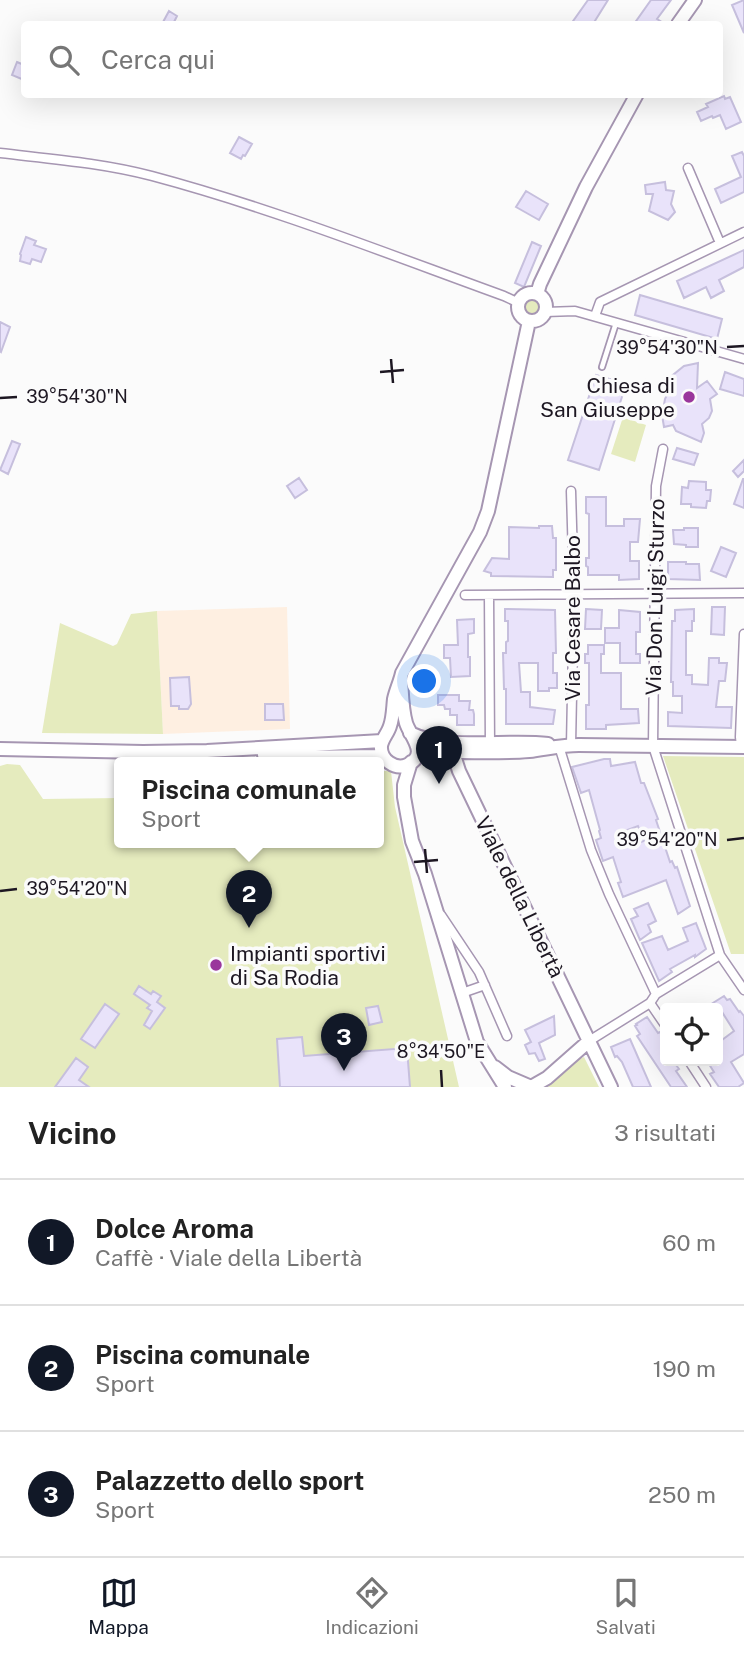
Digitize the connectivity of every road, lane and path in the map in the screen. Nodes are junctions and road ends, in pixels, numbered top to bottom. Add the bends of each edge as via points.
1 (695, 0) edge
2 (680, 21) edge
3 (636, 98) edge
4 (0, 153) edge
5 (688, 168) dead end
6 (744, 232) edge
7 (720, 243) junction
8 (537, 294) junction
9 (519, 303) junction
10 (545, 312) junction
11 (594, 316) junction
12 (530, 321) junction
13 (616, 322) junction
14 (744, 359) edge
15 (602, 367) dead end
16 (663, 449) dead end
17 (571, 491) dead end
18 (655, 593) junction
19 (744, 593) edge
20 (574, 594) junction
21 (465, 595) dead end
22 (489, 595) junction
23 (744, 634) edge
24 (401, 676) junction
25 (413, 735) junction
26 (384, 738) junction
27 (565, 745) junction
28 (653, 746) junction
29 (742, 747) edge
30 (490, 748) junction
31 (0, 749) edge
32 (207, 751) junction
33 (453, 752) junction
34 (296, 757) edge
35 (414, 757) junction
36 (386, 759) junction
37 (404, 785) junction
38 (435, 907) junction
39 (720, 955) junction
40 (485, 985) junction
41 (744, 990) edge
42 (462, 993) junction
43 (656, 994) junction
44 (650, 1003) junction
45 (660, 1018) edge
46 (508, 1036) dead end
47 (589, 1041) junction
48 (567, 1059) junction
49 (489, 1062) junction
50 (692, 1066) edge
51 (505, 1087) edge
52 (533, 1087) edge
53 (554, 1087) edge
54 (611, 1087) edge
55 (706, 1087) edge

1 - 2 street
3 - 8 street via 586,187
4 - 9 street via 151,176 263,209
5 - 7 street
6 - 7 street
7 - 11 street via 600,302
8 - 9 street via 530,293
8 - 10 street via 545,303
9 - 12 street via 520,313
10 - 11 street
10 - 12 street
11 - 13 street
12 - 24 street via 488,511
13 - 14 street
13 - 15 lane
16 - 18 street, Via Don Luigi Sturzo via 656,486
17 - 20 street, Via Cesare Balbo
18 - 19 street
18 - 20 street
18 - 28 street, Via Don Luigi Sturzo
20 - 22 street
20 - 27 street, Via Cesare Balbo
21 - 22 street
22 - 30 street
23 - 29 street
24 - 25 street via 407,725
24 - 26 street
25 - 26 street via 396,730
25 - 30 street
25 - 35 street
26 - 32 street
26 - 36 street via 381,747
27 - 28 street
27 - 30 street via 531,751
27 - 43 street, Via Cesare Balbo via 591,850
28 - 29 street
28 - 39 street, Via Don Luigi Sturzo
30 - 33 street
31 - 32 street
32 - 34 street
33 - 35 street
33 - 47 street, Viale della Libertà
35 - 36 street via 400,766
35 - 37 street
36 - 37 street
37 - 38 street via 412,841
38 - 40 street
38 - 42 street
39 - 41 street, Via Don Luigi Sturzo
39 - 43 street
40 - 42 street
40 - 46 street
42 - 49 street via 477,1042
43 - 44 street
44 - 45 street
44 - 47 street
47 - 48 street
47 - 54 street, Viale della Libertà
48 - 52 street
48 - 53 street
49 - 51 street
49 - 52 street via 508,1077
50 - 55 street

